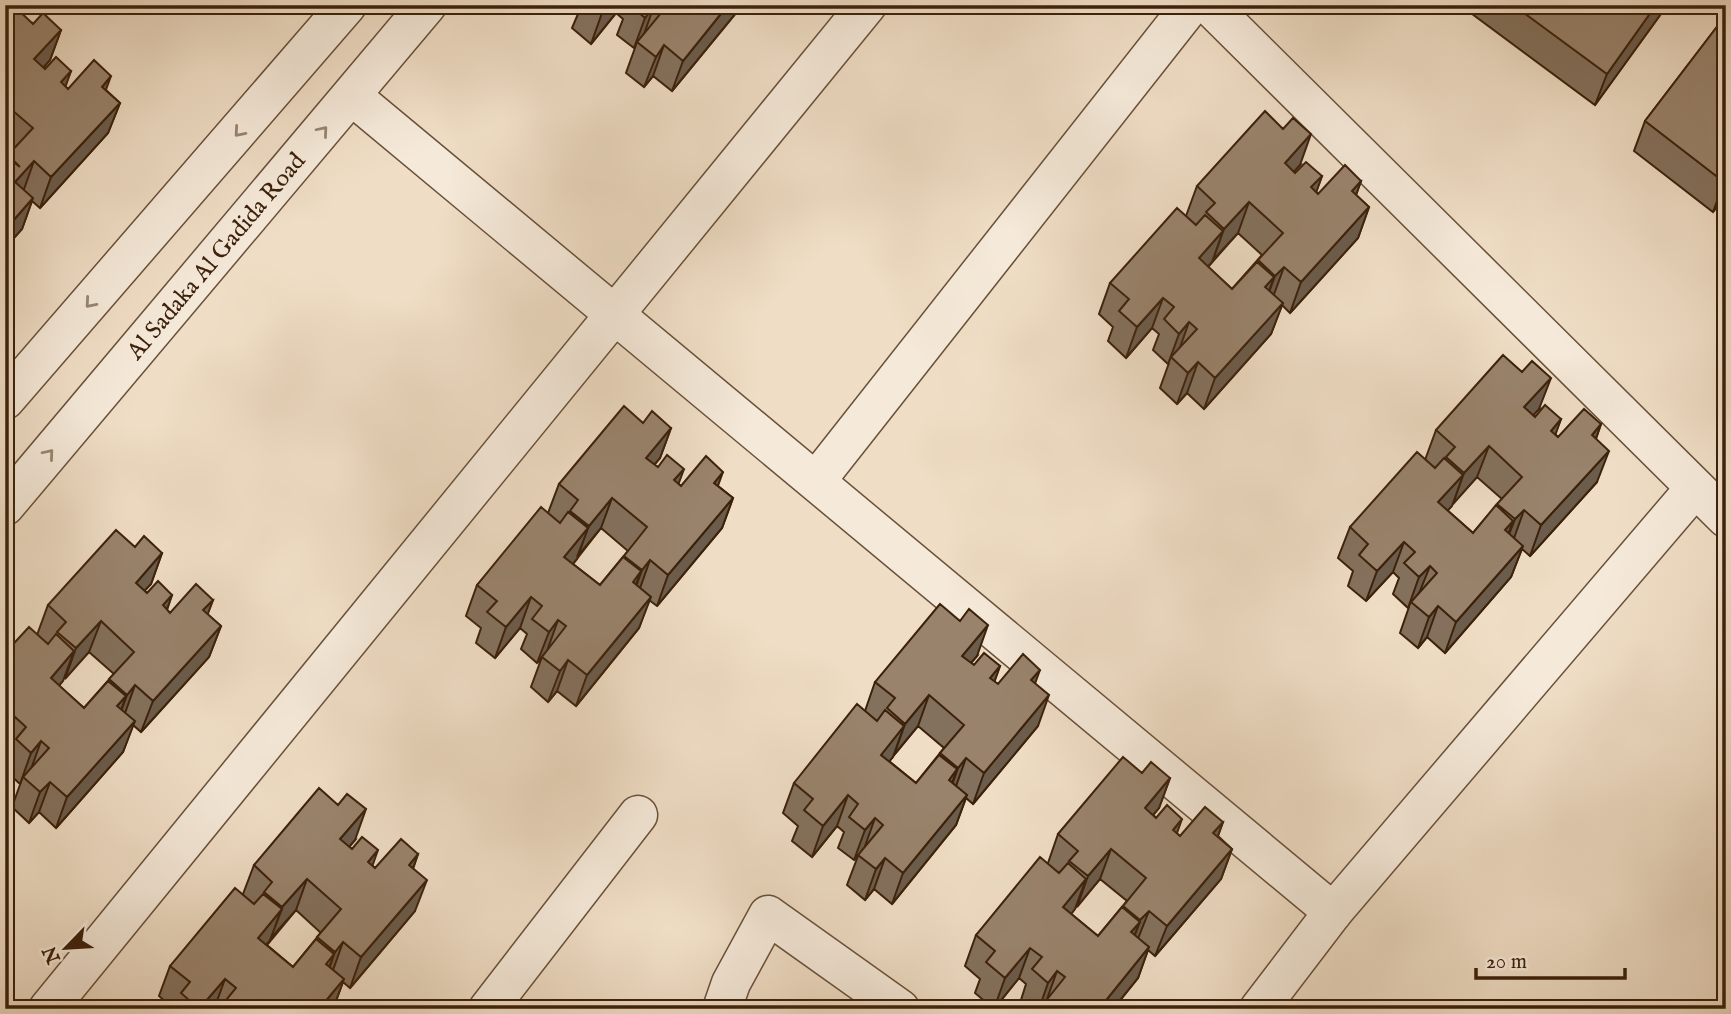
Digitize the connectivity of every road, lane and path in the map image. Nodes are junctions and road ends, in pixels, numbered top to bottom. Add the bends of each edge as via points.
1 (347, 5) edge
2 (427, 5) edge
3 (867, 5) edge
4 (1191, 5) edge
5 (1209, 5) edge
6 (352, 96) junction
7 (615, 314) junction
8 (5, 400) edge
9 (816, 481) junction
10 (1695, 488) junction
11 (5, 506) edge
12 (1726, 518) edge
13 (638, 815) dead end
14 (1333, 912) junction
15 (48, 1009) edge
16 (488, 1009) edge
17 (722, 1009) edge
18 (900, 1009) edge
19 (1259, 1009) edge

1 -> 8 street
2 - 6 street, Al Sadaka Al Gadida Road
3 - 7 street
4 - 9 street
5 - 10 street
6 - 7 street
11 -> 6 street, Al Sadaka Al Gadida Road
7 - 9 street
7 - 15 street
9 - 14 street
10 - 12 street
10 - 14 street
13 - 16 street
14 - 19 street
17 - 18 street via 768,915

